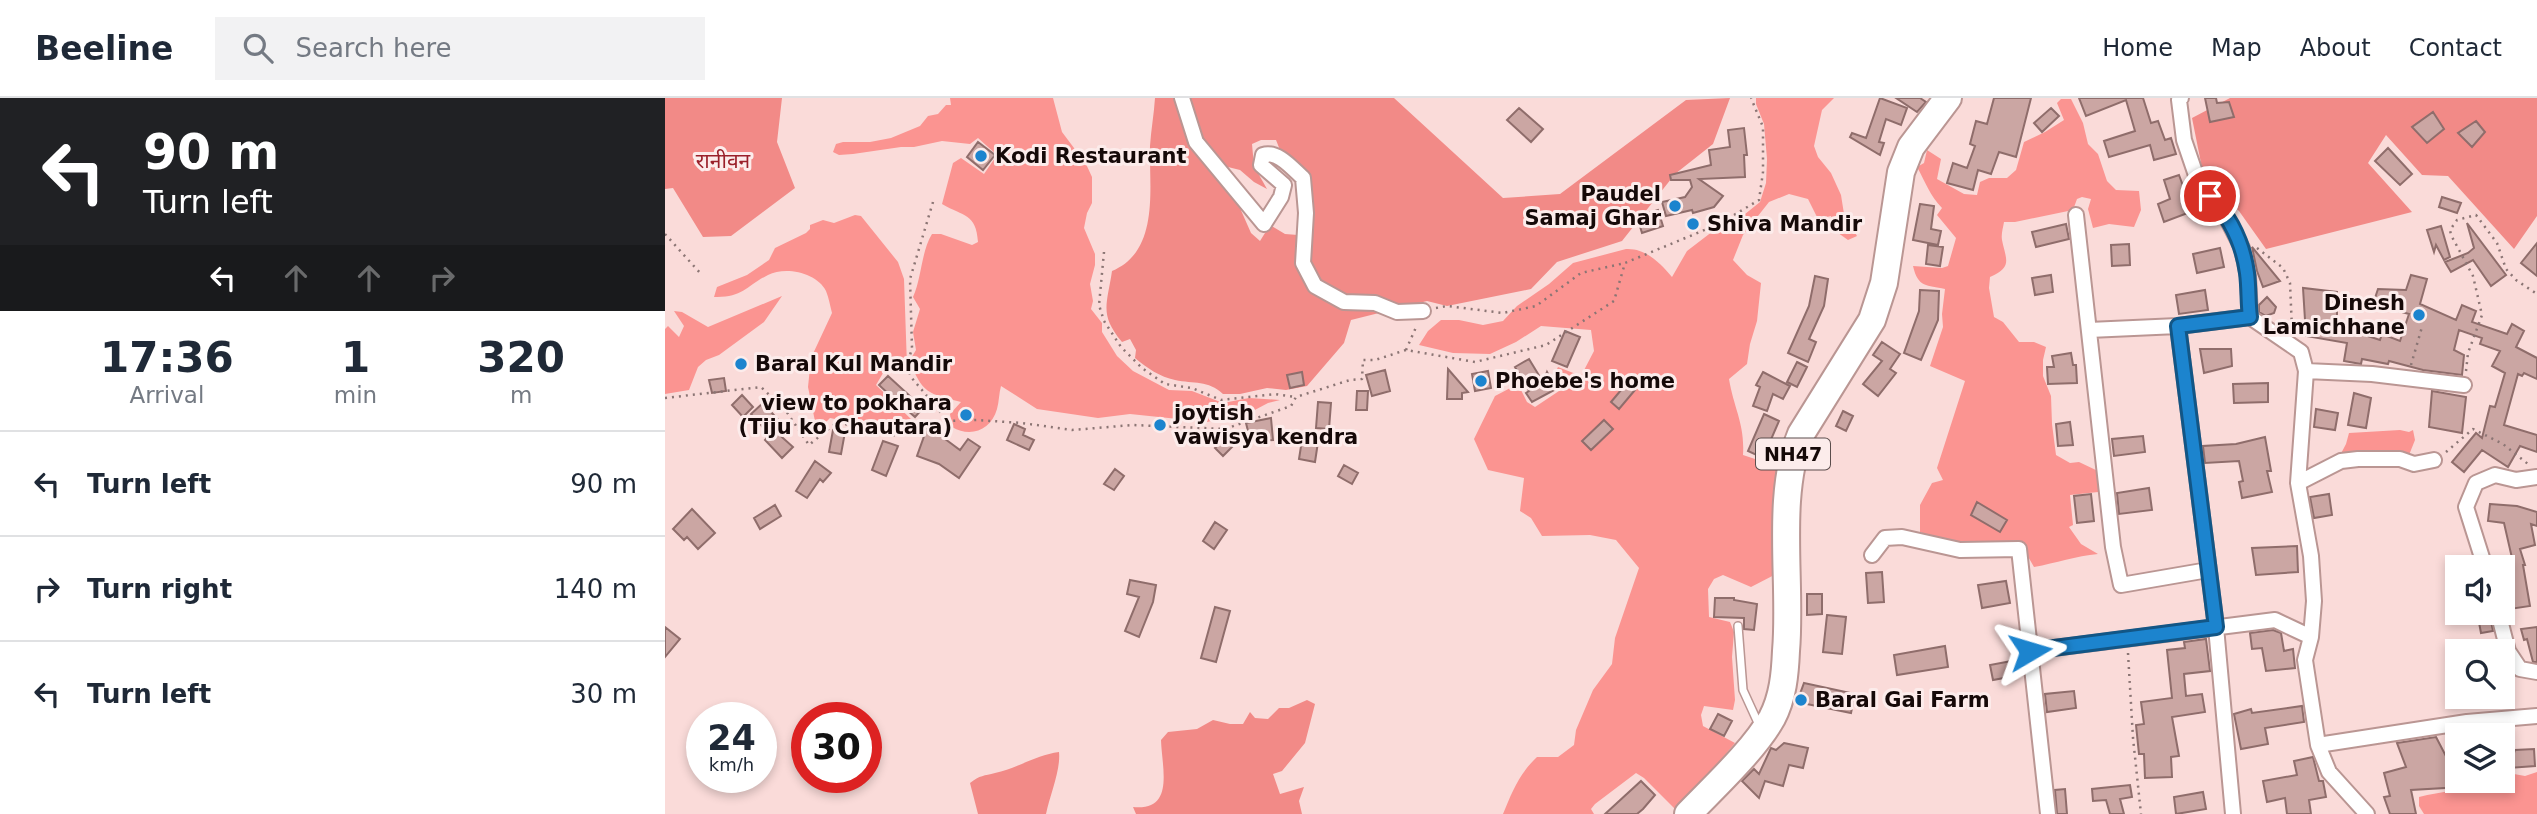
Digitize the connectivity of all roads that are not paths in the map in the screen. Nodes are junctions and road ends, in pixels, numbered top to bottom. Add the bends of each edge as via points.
1 (1182, 98) edge
2 (1948, 98) edge
3 (2181, 98) edge
4 (2076, 215) dead end
5 (1423, 311) road end
6 (2250, 317) junction
7 (2178, 326) junction
8 (2089, 330) junction
9 (2306, 371) junction
10 (2464, 384) road end
11 (2434, 460) road end
12 (2536, 472) edge
13 (2298, 483) junction
14 (1872, 555) dead end
15 (2481, 555) edge
16 (2207, 570) junction
17 (2501, 625) edge
18 (1738, 626) dead end
19 (2216, 627) junction
20 (2311, 637) junction
21 (2030, 651) junction
22 (2537, 672) edge
23 (2537, 716) edge
24 (1763, 732) junction
25 (2318, 745) junction
26 (1688, 814) edge
27 (2048, 814) edge
28 (2233, 814) edge
29 (2367, 814) edge

1 - 5 street via 1196,142 1263,224 1285,185 1261,165 1263,155 1275,154 1303,178 1303,262 1315,286 1344,302 1375,303 1397,312
2 - 24 highway, NH47 via 1911,147 1901,172 1884,283 1872,320 1792,454 1787,494 1784,681 1780,700
3 - 6 street via 2184,139 2199,184 2221,208 2242,248
4 - 8 street
6 - 7 street
6 - 9 street via 2301,352
7 - 8 street
7 - 16 street
8 - 16 street via 2121,585
9 - 10 street
9 - 13 street
11 - 13 street via 2413,464 2400,459 2341,461
12 - 15 street via 2516,480 2495,475 2476,484 2466,507
13 - 20 street via 2311,556
14 - 21 street via 1885,538 1902,537 1960,550 2019,549
16 - 19 street
17 - 22 street via 2508,651 2520,669
18 - 24 lane via 1743,690
19 - 20 street via 2275,620
19 - 21 street
19 - 28 street
20 - 25 street via 2305,660
21 - 27 street
23 - 25 street
24 - 26 highway, NH47
25 - 29 street via 2329,772

